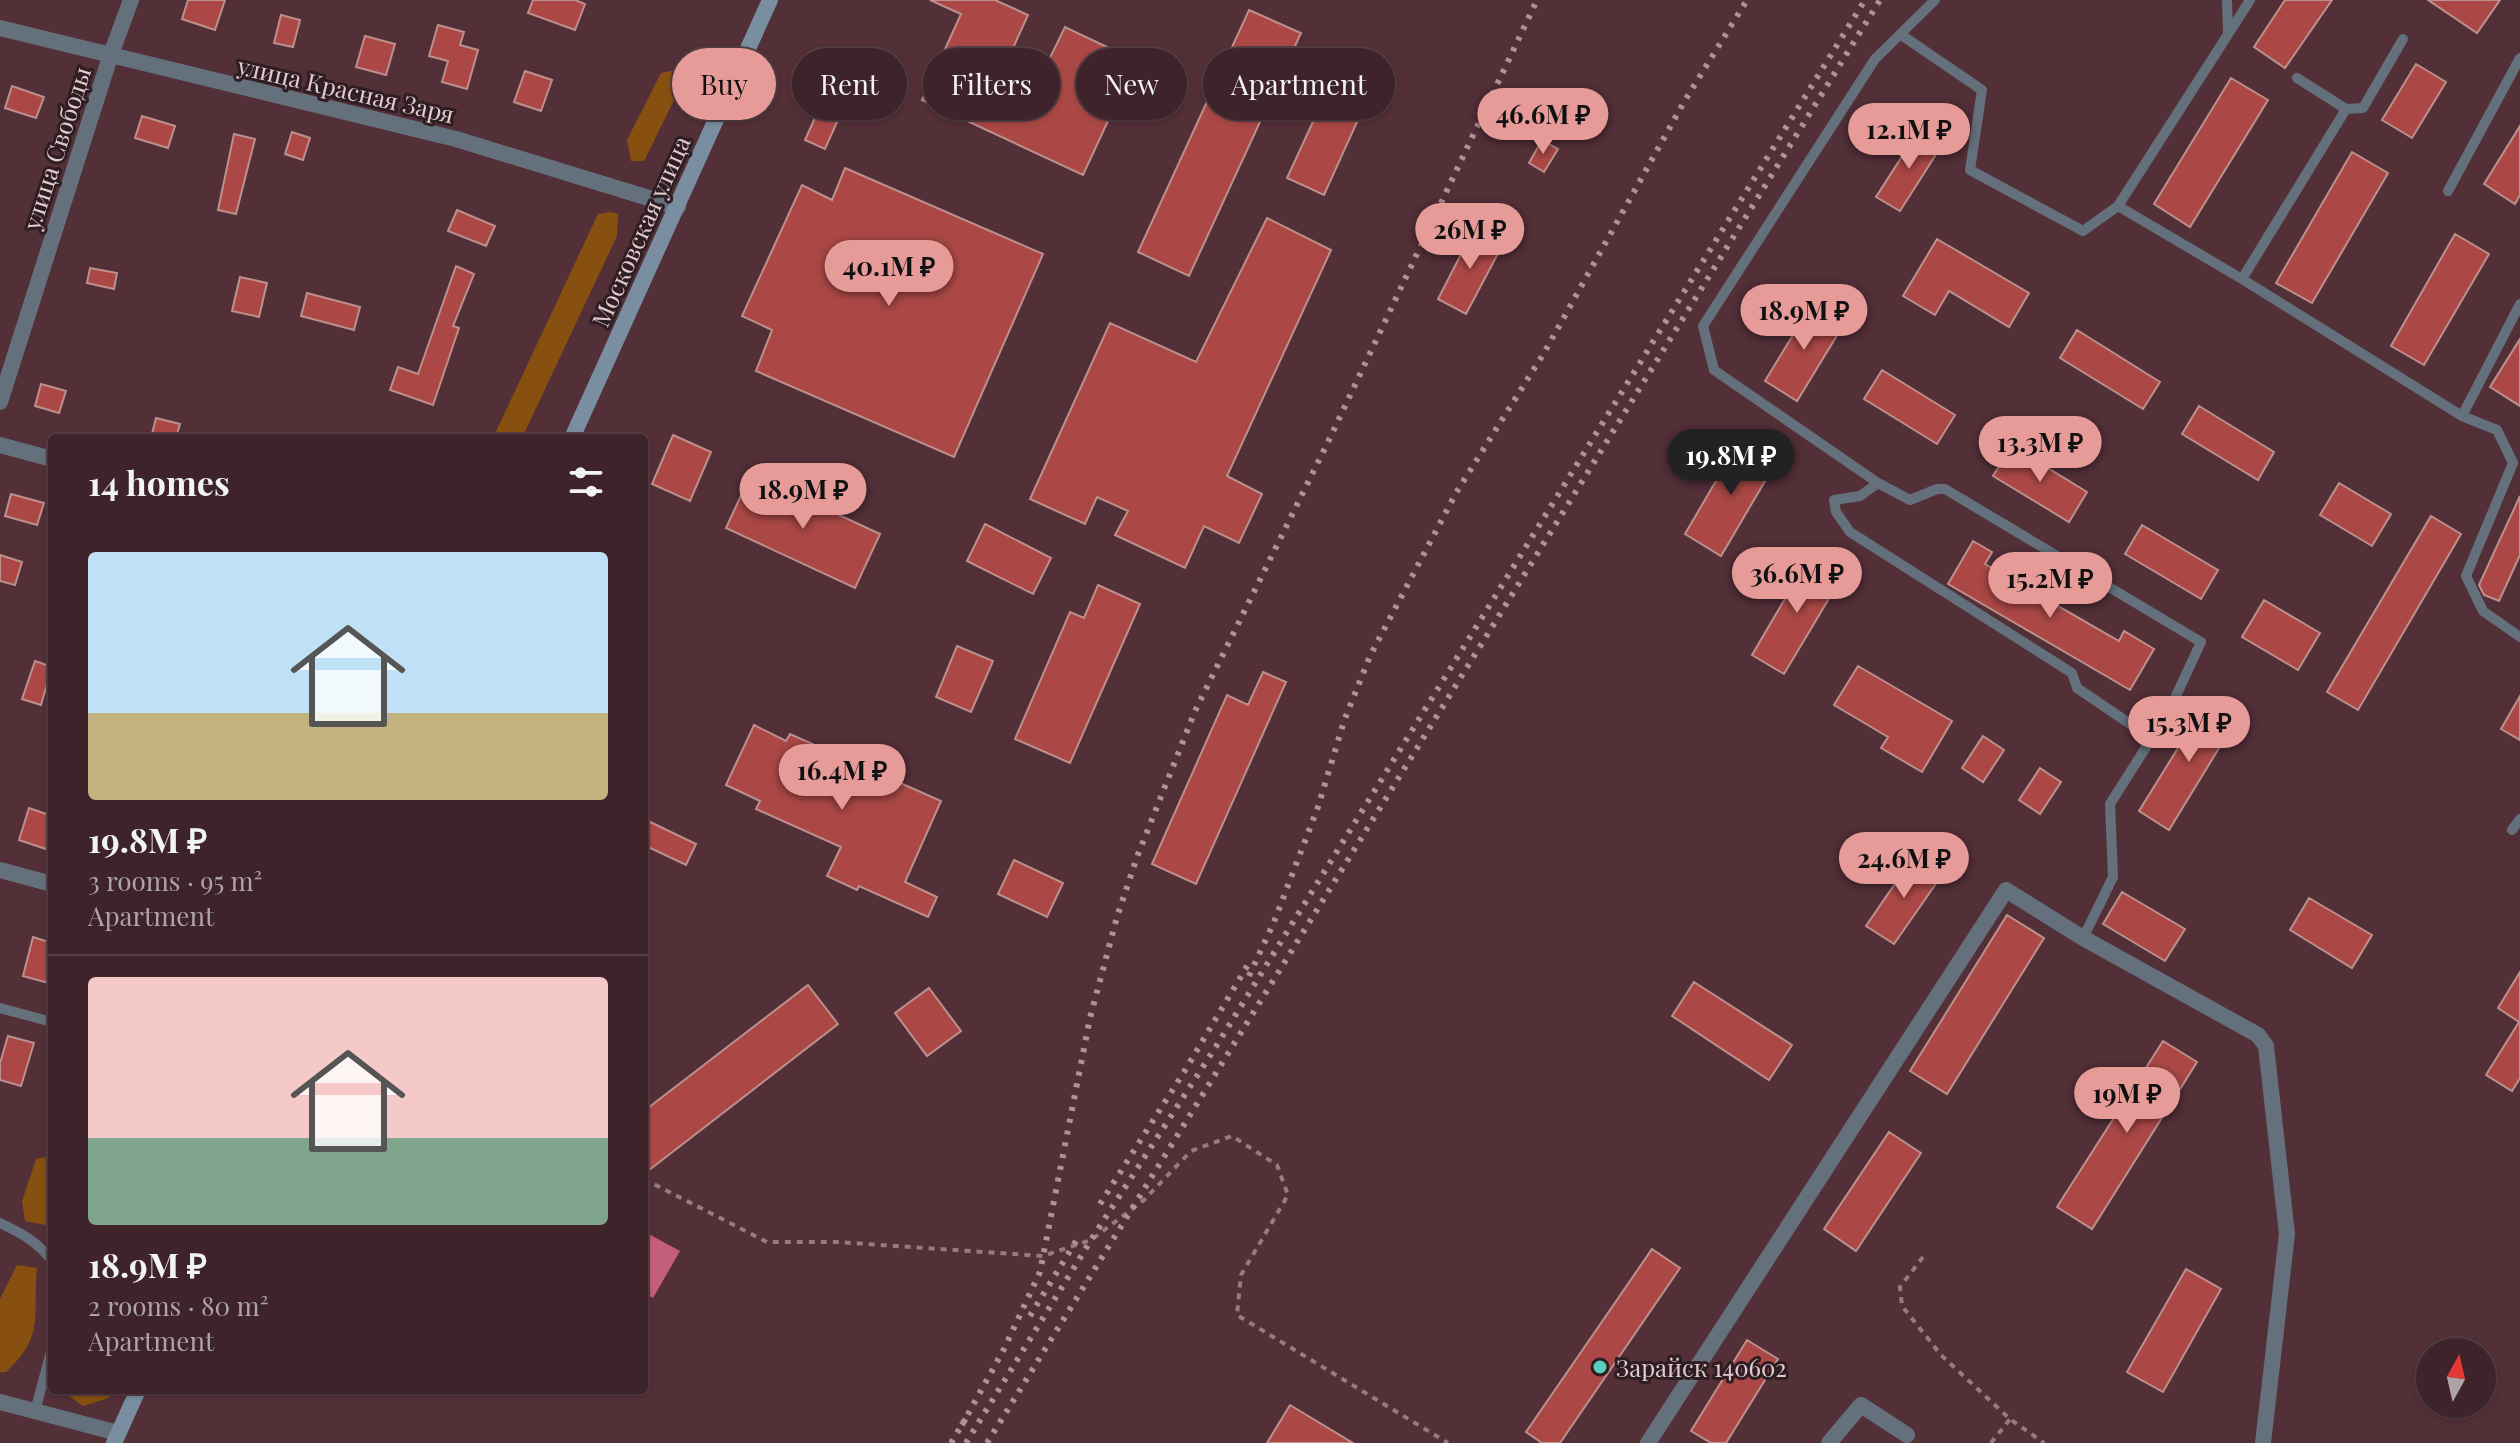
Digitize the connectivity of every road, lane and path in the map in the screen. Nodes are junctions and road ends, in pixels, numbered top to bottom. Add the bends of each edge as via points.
1 (131, 0) edge
2 (770, 0) edge
3 (1935, 0) edge
4 (2227, 0) edge
5 (2250, 0) edge
6 (0, 28) edge
7 (1900, 34) junction
8 (2228, 35) junction
9 (2403, 39) dead end
10 (110, 57) junction
11 (2520, 58) edge
12 (2297, 78) dead end
13 (2346, 109) junction
14 (2448, 191) dead end
15 (2118, 206) junction
16 (678, 207) junction
17 (2242, 279) junction
18 (2520, 304) edge
19 (0, 402) edge
20 (2462, 416) junction
21 (574, 434) edge
22 (0, 445) edge
23 (48, 458) edge
24 (1878, 483) junction
25 (2520, 637) edge
26 (2151, 738) junction
27 (2520, 819) edge
28 (2512, 830) dead end
29 (0, 870) edge
30 (48, 883) edge
31 (2083, 938) junction
32 (0, 1008) edge
33 (48, 1021) edge
34 (648, 1181) edge
35 (0, 1223) edge
36 (48, 1256) edge
37 (1923, 1257) dead end
38 (48, 1363) edge
39 (136, 1394) edge
40 (0, 1402) edge
41 (35, 1411) junction
42 (2010, 1419) junction
43 (1907, 1435) dead end
44 (116, 1438) edge
45 (1448, 1443) edge
46 (1648, 1443) edge
47 (1829, 1443) edge
48 (1991, 1443) edge
49 (2044, 1443) edge
50 (2263, 1443) edge

1 - 10 street, улица Свободы
2 - 16 main road, Московская улица
3 - 7 lane
4 - 8 lane
5 - 8 lane
6 - 10 street, улица Красная Заря
7 - 15 lane via 1982,90 1970,170 2083,231
7 - 24 lane via 1875,59 1703,326 1714,370
8 - 15 lane
9 - 13 lane via 2363,108
10 - 16 street, улица Красная Заря via 456,139
10 - 19 street, улица Свободы
11 - 14 lane
12 - 13 lane
13 - 17 lane
15 - 17 lane
16 - 21 main road, Московская улица
17 - 20 lane
18 - 20 lane
20 - 25 lane via 2497,430 2513,463 2466,576 2483,611
22 - 23 street
24 - 26 lane via 1860,496 1834,500 1850,532 2072,673 2077,688
24 - 26 lane via 1910,500 1945,489 2201,642
26 - 31 lane via 2110,804 2113,877
27 - 28 lane
29 - 30 street
31 - 46 street via 2006,890
31 - 50 street via 2258,1035 2266,1046 2287,1234
32 - 33 lane
34 - 45 path via 767,1242 1043,1256 1091,1240 1144,1200 1191,1151 1232,1136 1277,1165 1288,1195 1241,1275 1237,1315
35 - 36 lane via 26,1235
37 - 42 path via 1900,1287 1902,1306 1941,1355
38 - 41 lane
39 - 44 main road
40 - 41 street
41 - 44 street
42 - 48 path
42 - 49 path
43 - 47 street via 1861,1405

